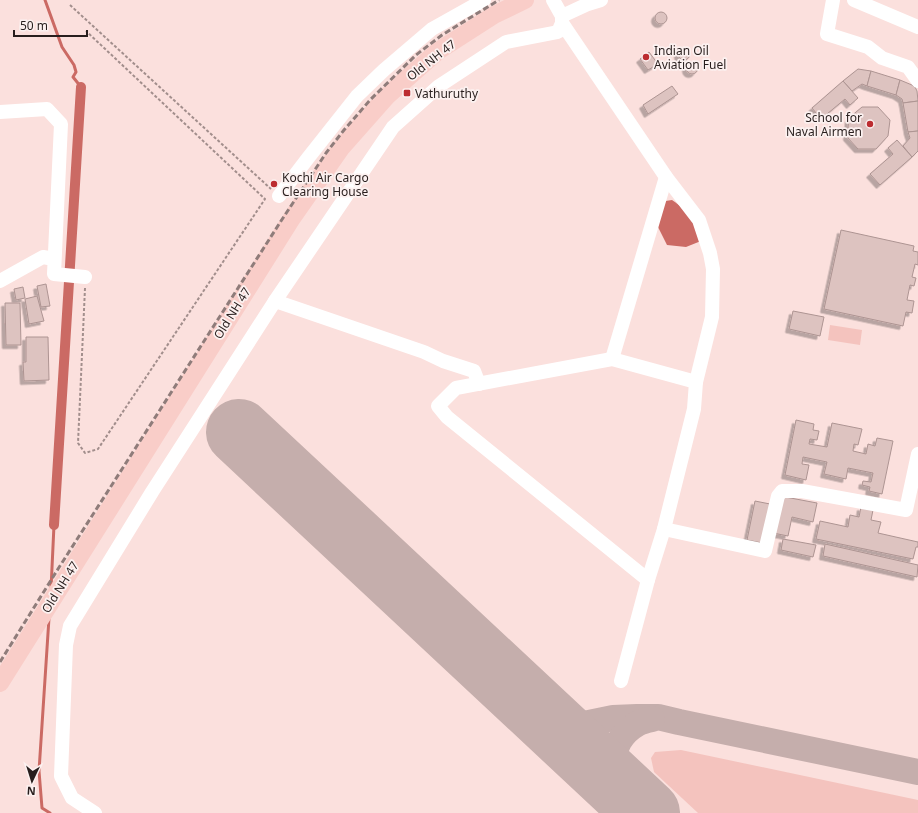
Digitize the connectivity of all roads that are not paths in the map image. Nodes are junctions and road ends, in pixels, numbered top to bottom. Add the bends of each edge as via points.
1 (484, 0) edge
2 (525, 0) edge
3 (554, 0) edge
4 (601, 0) edge
5 (832, 0) edge
6 (854, 0) edge
7 (562, 20) junction
8 (918, 27) edge
9 (918, 81) edge
10 (0, 112) edge
11 (666, 177) junction
12 (279, 196) road end
13 (54, 259) junction
14 (85, 276) road end
15 (0, 281) edge
16 (275, 301) junction
17 (612, 359) junction
18 (696, 382) junction
19 (479, 384) junction
20 (918, 454) edge
21 (664, 528) junction
22 (648, 580) junction
23 (621, 681) dead end
24 (0, 682) edge
25 (95, 813) edge

1 - 12 street via 432,29 384,70 357,96
2 - 24 main road, Old NH 47 via 438,51 387,96 341,148 292,218
3 - 7 street
4 - 7 street via 588,4
5 - 9 street via 827,34 868,47 882,58 908,67
6 - 8 street
7 - 11 street
7 - 16 street via 558,32 506,42 439,86 393,127
10 - 13 street via 47,109 61,124
11 - 17 street
11 - 18 street via 699,220 713,269 712,317
13 - 14 street via 54,274
13 - 15 street via 43,257
16 - 19 street via 474,371
16 - 25 street via 152,492 70,626 66,645 61,776 72,798
17 - 18 street
17 - 19 street
18 - 21 street via 694,409
19 - 22 street via 456,388 438,406
20 - 21 street via 906,510 802,491 782,491 778,496 765,551
21 - 22 street
22 - 23 street

